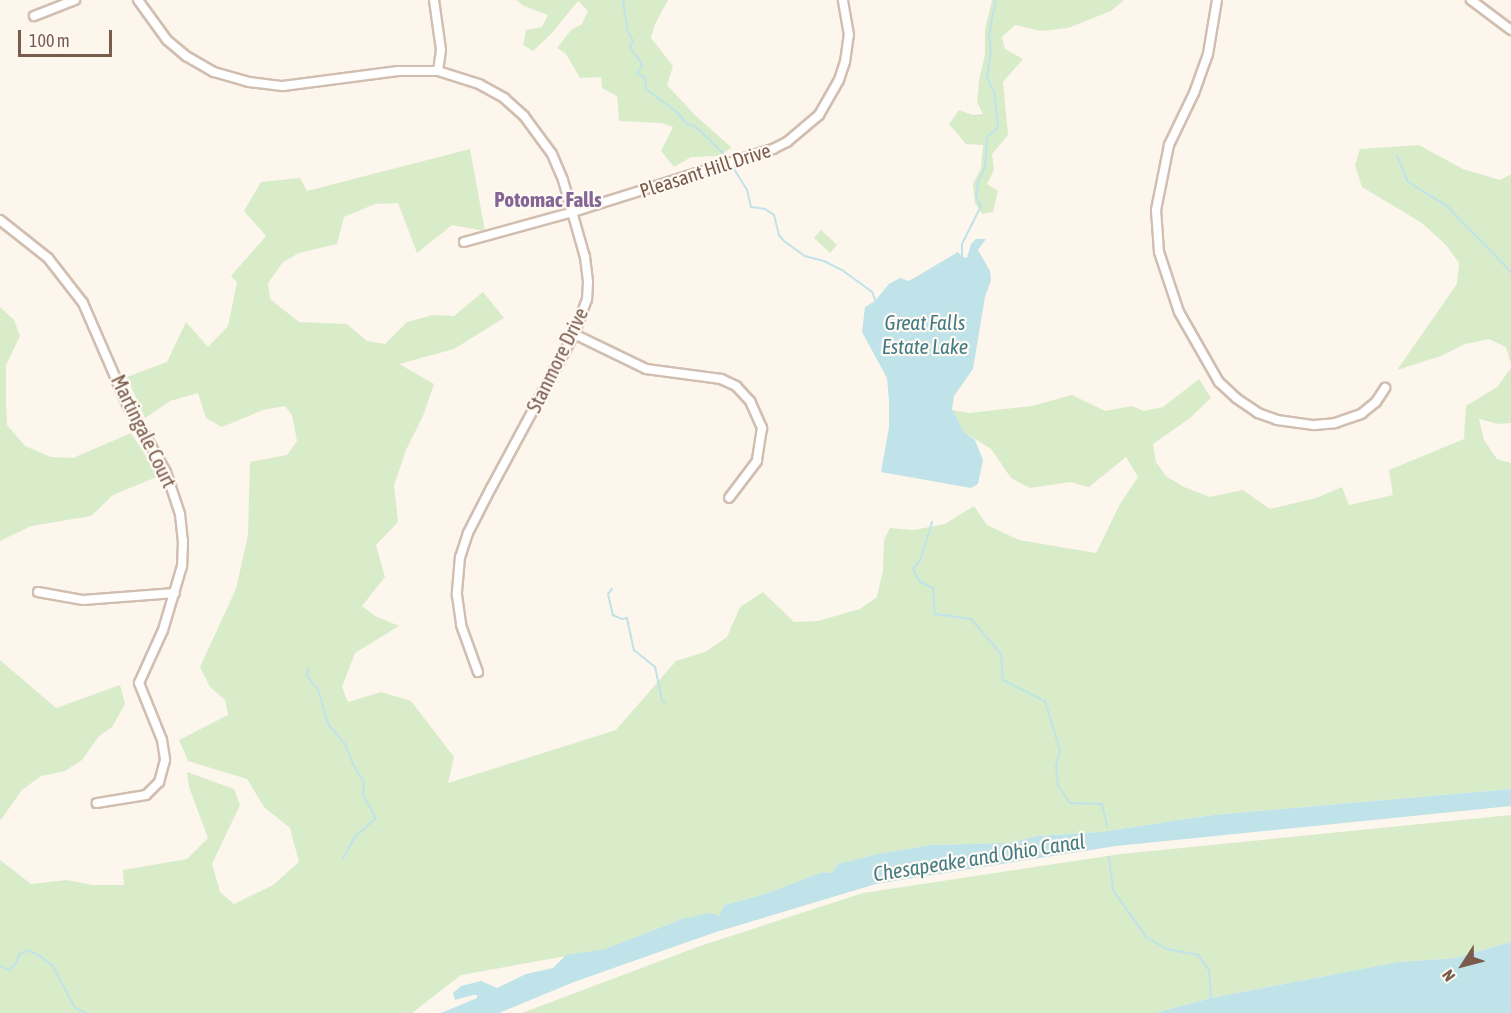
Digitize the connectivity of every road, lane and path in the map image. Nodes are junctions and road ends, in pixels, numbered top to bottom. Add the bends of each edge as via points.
1 (75, 0) edge
2 (138, 0) edge
3 (434, 0) edge
4 (843, 0) edge
5 (1217, 0) edge
6 (1471, 0) edge
7 (34, 16) dead end
8 (1511, 30) edge
9 (438, 71) junction
10 (573, 212) junction
11 (0, 220) edge
12 (464, 242) dead end
13 (574, 334) junction
14 (1385, 388) dead end
15 (729, 498) dead end
16 (38, 592) dead end
17 (175, 593) junction
18 (478, 672) dead end
19 (97, 803) dead end

1 - 7 street
2 - 9 street, Stanmore Drive via 167,40 186,56 214,72 249,82 284,86 398,71
3 - 9 street via 441,50
4 - 10 street, Pleasant Hill Drive via 849,35 845,62 830,99 805,129 773,149
5 - 14 street via 1209,54 1169,145 1156,210 1159,252 1179,312 1219,382 1258,413 1295,424 1335,423 1361,414
6 - 8 street
9 - 10 street, Stanmore Drive via 479,84 525,116 552,154
10 - 12 street, Pleasant Hill Drive
10 - 13 street, Stanmore Drive via 588,282 584,311
11 - 17 street, Martingale Court via 48,258 83,303 127,404 166,472 180,514 183,541
13 - 15 street via 646,369 721,379 736,386 750,400 762,428 757,461
13 - 18 street, Stanmore Drive via 477,515 460,557 457,595 461,625
16 - 17 street via 83,600
17 - 19 street, Martingale Court via 140,683 162,740 165,760 159,782 146,795

